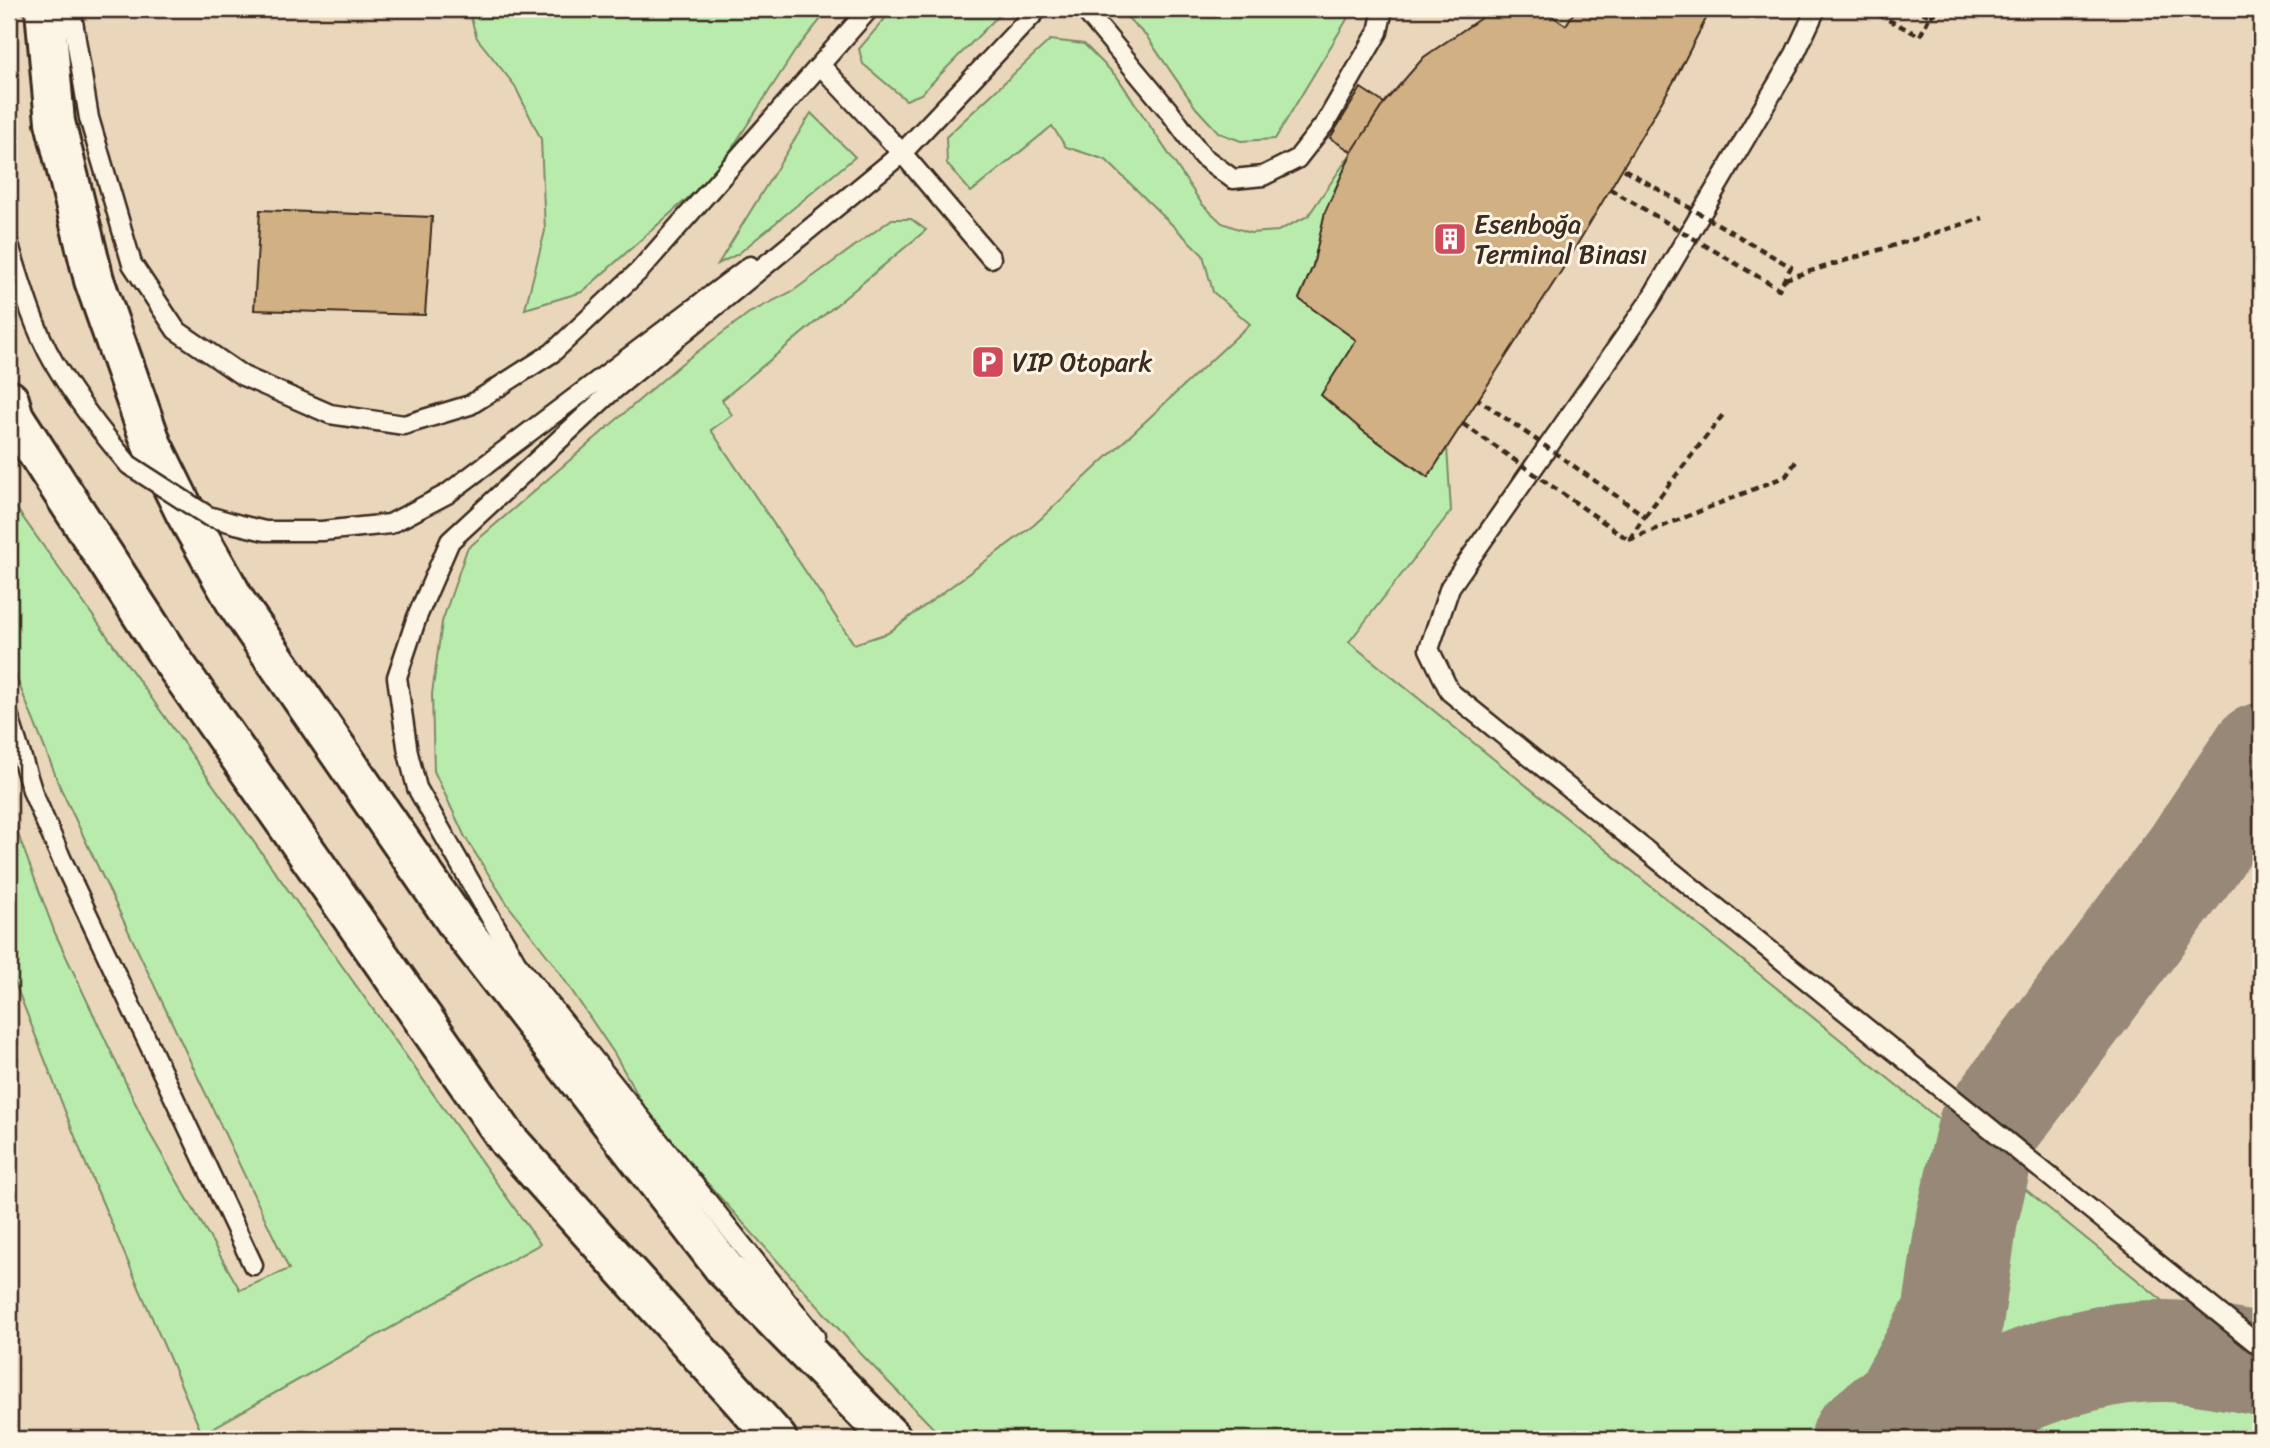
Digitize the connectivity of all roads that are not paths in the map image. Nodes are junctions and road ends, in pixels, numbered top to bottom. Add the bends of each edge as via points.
1 (45, 9) edge
2 (71, 9) edge
3 (869, 9) edge
4 (1038, 9) edge
5 (1084, 9) edge
6 (1383, 9) edge
7 (1816, 9) edge
8 (821, 66) junction
9 (902, 153) junction
10 (9, 245) edge
11 (991, 258) dead end
12 (9, 400) edge
13 (9, 717) edge
14 (253, 1265) dead end
15 (2261, 1347) edge
16 (777, 1439) edge
17 (892, 1439) edge
18 (898, 1439) edge

1 - 17 street via 55,122 94,281 152,445 237,604 459,926 724,1268
2 - 8 lane via 89,118 132,264 176,330 243,376 331,414 404,425 470,405 552,353 640,270
3 - 8 lane
4 - 9 lane
5 - 6 lane via 1202,156 1234,179 1263,176 1297,159 1326,122 1378,33
7 - 15 lane via 1795,54 1649,302 1450,587 1429,649 1450,692
8 - 9 lane
9 - 10 lane, bridge via 447,494 390,524 265,531 208,516 130,466 97,427 52,359
9 - 11 lane
9 - 18 lane via 611,392 450,541 397,677 417,788 516,962
12 - 16 street via 14,417 165,650 508,1140
13 - 14 lane via 52,838

